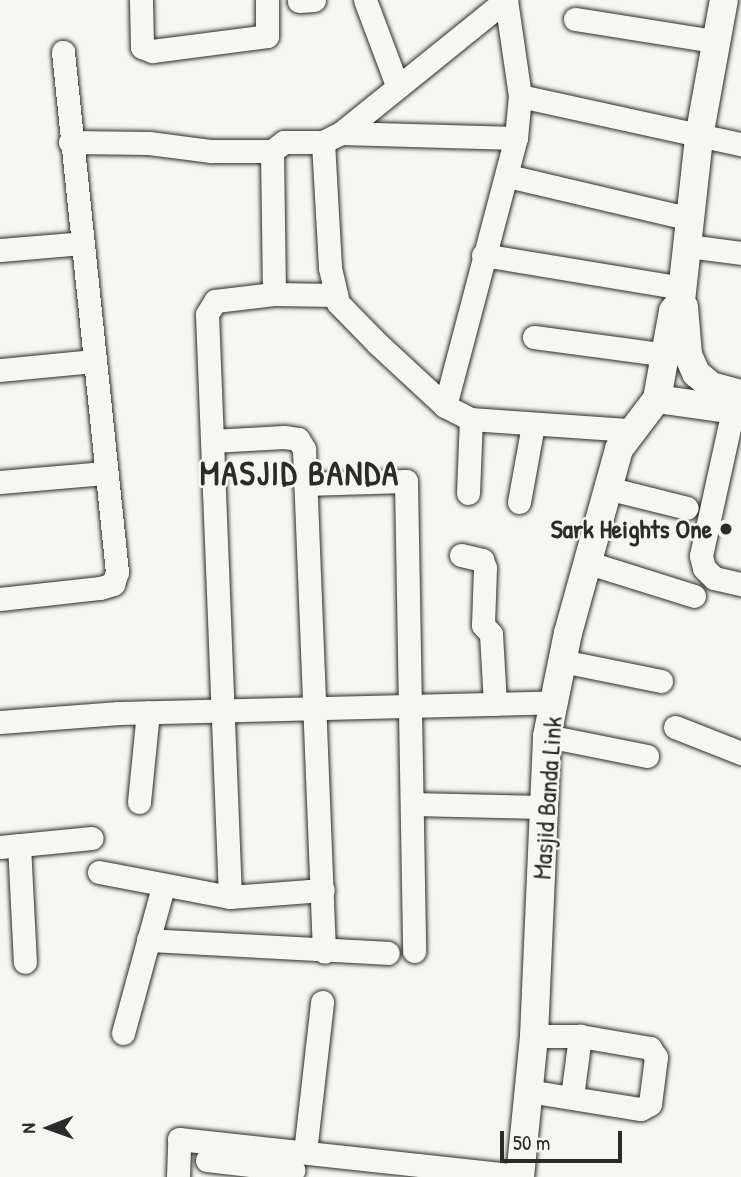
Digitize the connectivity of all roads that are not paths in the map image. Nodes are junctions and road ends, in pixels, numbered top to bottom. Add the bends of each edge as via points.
1 (141, 0) edge
2 (267, 0) edge
3 (314, 0) edge
4 (365, 0) edge
5 (506, 0) edge
6 (724, 0) edge
7 (299, 1) edge
8 (575, 19) dead end
9 (714, 41) junction
10 (63, 52) dead end
11 (397, 85) junction
12 (520, 96) junction
13 (332, 137) junction
14 (516, 138) junction
15 (699, 138) junction
16 (70, 142) junction
17 (741, 144) edge
18 (272, 151) junction
19 (508, 176) junction
20 (689, 233) junction
21 (83, 243) junction
22 (0, 250) edge
23 (741, 253) edge
24 (483, 255) junction
25 (274, 294) junction
26 (336, 295) junction
27 (682, 295) junction
28 (534, 337) dead end
29 (667, 355) junction
30 (93, 361) junction
31 (0, 370) edge
32 (657, 399) junction
33 (738, 405) edge
34 (445, 407) junction
35 (471, 419) junction
36 (533, 425) junction
37 (630, 430) junction
38 (212, 441) junction
39 (105, 473) junction
40 (0, 482) edge
41 (305, 484) junction
42 (607, 488) junction
43 (468, 493) dead end
44 (519, 502) dead end
45 (687, 508) dead end
46 (461, 555) dead end
47 (589, 563) junction
48 (741, 584) edge
49 (694, 596) dead end
50 (0, 599) edge
51 (562, 661) junction
52 (660, 681) dead end
53 (554, 702) junction
54 (495, 704) junction
55 (412, 708) junction
56 (315, 709) junction
57 (226, 711) junction
58 (148, 712) junction
59 (0, 722) edge
60 (676, 727) dead end
61 (547, 736) junction
62 (741, 753) edge
63 (647, 756) dead end
64 (139, 802) dead end
65 (413, 804) junction
66 (541, 807) junction
67 (92, 838) dead end
68 (9, 846) edge
69 (99, 872) dead end
70 (163, 887) junction
71 (323, 890) junction
72 (230, 897) junction
73 (148, 940) junction
74 (414, 951) dead end
75 (324, 952) junction
76 (388, 953) dead end
77 (25, 962) dead end
78 (322, 1002) dead end
79 (123, 1033) dead end
80 (534, 1036) junction
81 (580, 1036) junction
82 (528, 1091) junction
83 (572, 1097) junction
84 (299, 1161) junction
85 (521, 1176) edge
86 (178, 1177) edge

1 - 2 street via 142,47 152,51 267,36
3 - 7 street
4 - 11 street
5 - 11 street
5 - 12 street
6 - 9 main road
8 - 9 street
9 - 15 main road
10 - 16 street
11 - 13 street
12 - 14 street
12 - 15 street
13 - 14 street
13 - 18 street via 284,142
13 - 26 street via 330,268
14 - 19 street
15 - 17 street
15 - 20 main road
16 - 18 street
16 - 21 street
18 - 25 street
19 - 20 street
19 - 24 street
20 - 23 street
20 - 27 main road
21 - 22 street
21 - 30 street
24 - 27 street
24 - 34 street
25 - 26 street
25 - 38 street via 215,301 207,314
26 - 34 street via 338,303
27 - 29 main road via 673,311
27 - 33 main road via 688,355 696,373
28 - 29 street
29 - 32 main road
30 - 31 street
30 - 39 street
32 - 33 main road
32 - 37 main road, Masjid Banda Link
33 - 48 street via 701,556 714,579
34 - 35 street
35 - 36 street
35 - 43 street
36 - 37 street
36 - 44 street
37 - 42 main road, Masjid Banda Link
38 - 41 street via 298,439 304,449
38 - 57 street
39 - 40 street
39 - 50 street via 117,572 113,584
41 - 55 street via 406,481
41 - 56 street
42 - 45 street
42 - 47 main road, Masjid Banda Link
46 - 54 street via 482,559 485,568 483,625 491,634
47 - 49 street
47 - 51 main road, Masjid Banda Link
51 - 52 street
51 - 53 main road, Masjid Banda Link
53 - 54 street
53 - 61 main road, Masjid Banda Link
54 - 55 street
55 - 56 street
55 - 65 street
56 - 57 street
56 - 71 street
57 - 58 street
57 - 72 street
58 - 59 street
58 - 64 street
60 - 62 street
61 - 63 street
61 - 66 main road, Masjid Banda Link
65 - 66 street
65 - 74 street
66 - 80 main road, Masjid Banda Link
67 - 68 street
68 - 77 street
69 - 70 street
70 - 72 street
70 - 73 street
71 - 72 street
71 - 75 street
73 - 75 street
73 - 79 street
75 - 76 street
78 - 84 street
80 - 81 street
80 - 82 main road, Masjid Banda Link
81 - 83 street
81 - 83 street via 650,1048 656,1057 650,1104 641,1109
82 - 83 street
82 - 85 main road, Masjid Banda Link
84 - 85 street
84 - 86 street via 207,1153 179,1139

